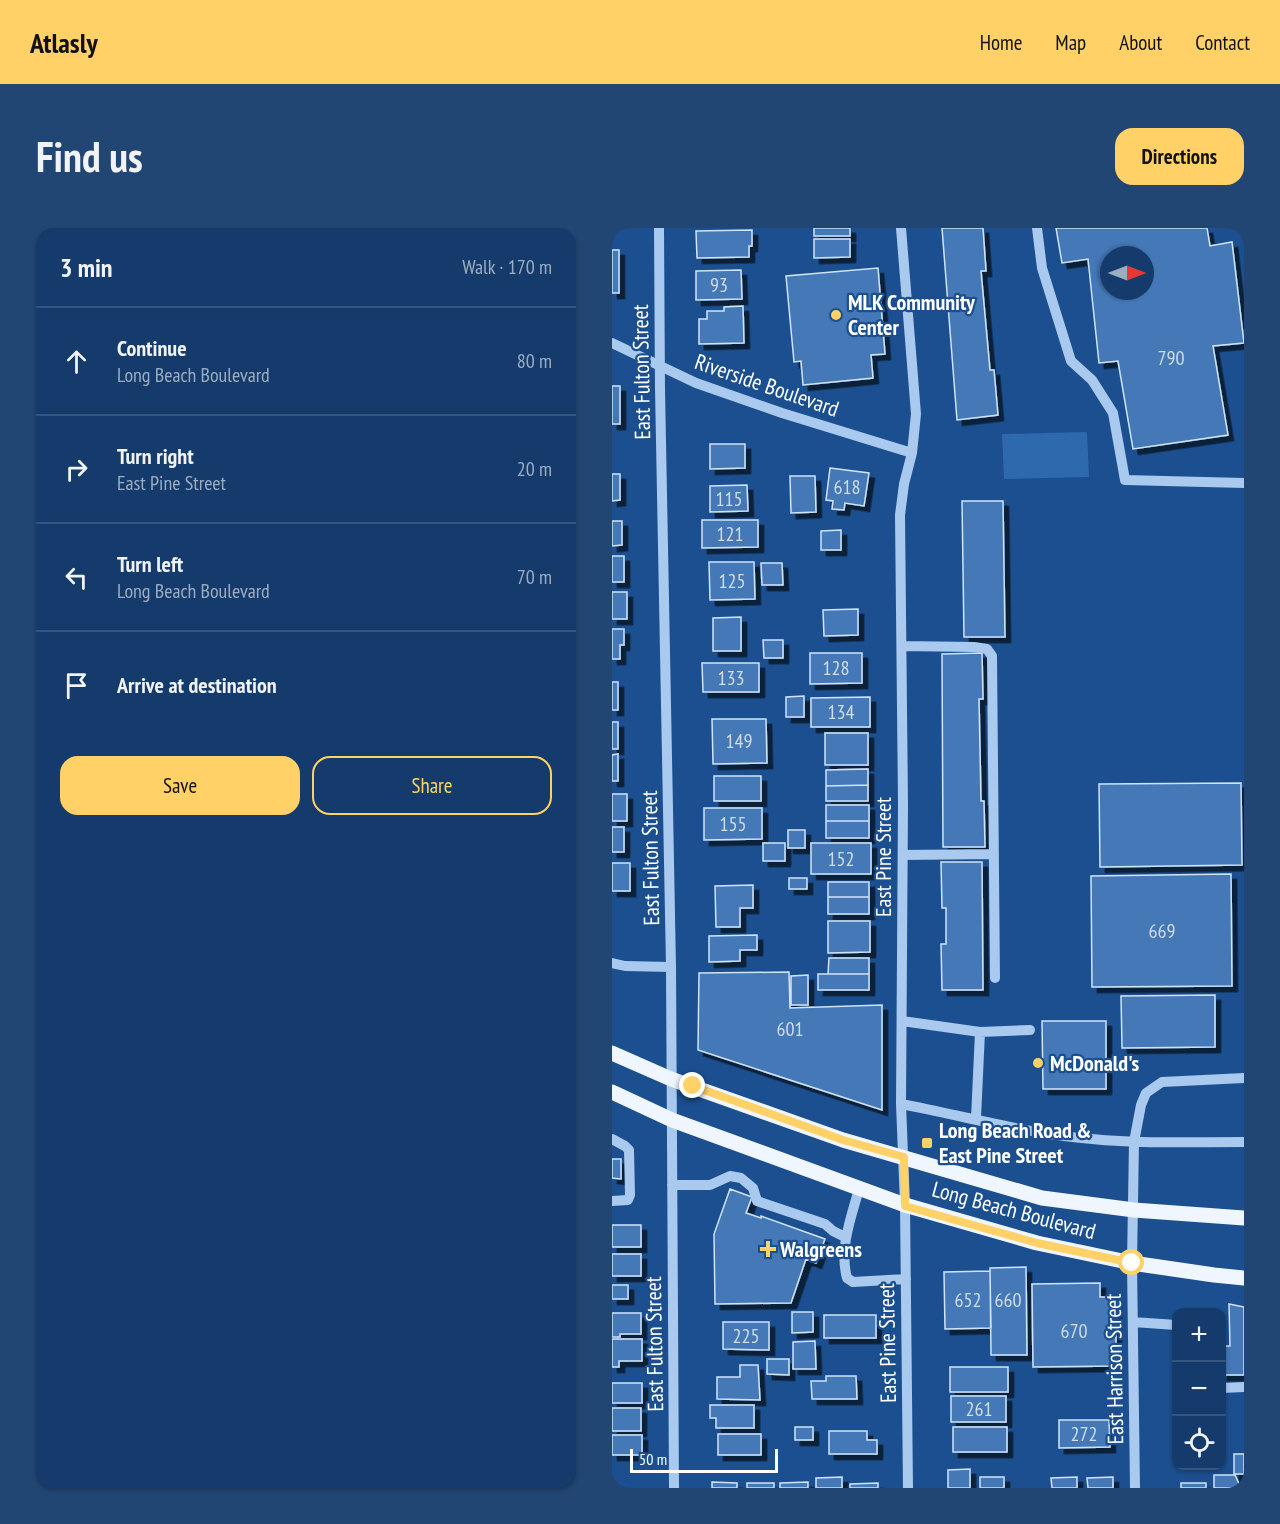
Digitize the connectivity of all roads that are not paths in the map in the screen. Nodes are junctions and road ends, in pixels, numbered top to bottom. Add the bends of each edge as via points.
1 (659, 228) edge
2 (901, 228) edge
3 (1036, 228) edge
4 (612, 344) edge
5 (660, 365) junction
6 (912, 453) junction
7 (1244, 483) edge
8 (902, 646) junction
9 (994, 854) junction
10 (903, 855) junction
11 (612, 963) edge
12 (671, 967) junction
13 (995, 978) dead end
14 (902, 1021) junction
15 (1030, 1030) dead end
16 (980, 1032) junction
17 (612, 1053) edge
18 (1244, 1078) edge
19 (671, 1079) junction
20 (612, 1092) edge
21 (901, 1104) junction
22 (976, 1118) junction
23 (672, 1120) junction
24 (615, 1140) edge
25 (1134, 1142) junction
26 (1244, 1142) edge
27 (904, 1157) junction
28 (672, 1185) junction
29 (860, 1189) junction
30 (612, 1201) edge
31 (905, 1206) junction
32 (1134, 1210) junction
33 (1244, 1218) edge
34 (845, 1237) junction
35 (1132, 1263) junction
36 (1244, 1278) edge
37 (906, 1279) junction
38 (1133, 1322) junction
39 (1172, 1325) edge
40 (1244, 1387) edge
41 (1226, 1388) edge
42 (674, 1488) edge
43 (908, 1488) edge
44 (1135, 1488) edge

1 - 5 street, East Fulton Street
2 - 6 street, East Pine Street via 916,414
3 - 7 street via 1042,268 1071,361 1092,380 1113,413 1125,480
4 - 5 street, Riverside Boulevard
5 - 6 street, Riverside Boulevard via 696,383
5 - 12 street, East Fulton Street
6 - 8 street, East Pine Street via 900,515
8 - 9 street via 974,647 987,649 992,656
8 - 10 street, East Pine Street
9 - 10 street
9 - 13 street
10 - 14 street, East Pine Street
11 - 12 street
12 - 19 street, East Fulton Street
14 - 16 street
14 - 21 street, East Pine Street
15 - 16 street
16 - 22 street
17 - 19 main road, Long Beach Boulevard
18 - 25 street, East Harrison Street via 1162,1083 1146,1093
19 - 23 street, East Fulton Street
19 - 27 main road, Long Beach Boulevard via 843,1140
20 - 23 main road, Long Beach Boulevard
21 - 22 street
21 - 27 street, East Pine Street
22 - 25 street via 1089,1139
23 - 28 street, East Fulton Street
23 - 29 main road, Long Beach Boulevard
24 - 30 street via 629,1150 630,1199
25 - 26 street
25 - 32 street, East Harrison Street
27 - 31 street, East Pine Street
27 - 32 main road, Long Beach Boulevard via 1042,1198
28 - 34 street via 710,1185 730,1176 741,1178 753,1188 757,1201 825,1224
28 - 42 street, East Fulton Street
29 - 31 main road, Long Beach Boulevard
29 - 34 street
31 - 35 main road, Long Beach Boulevard via 1037,1243
31 - 37 street, East Pine Street
32 - 33 main road, Long Beach Boulevard
32 - 35 street, East Harrison Street
34 - 37 street via 847,1278 853,1282
35 - 36 main road, Long Beach Boulevard
35 - 38 street, East Harrison Street
37 - 43 street, East Pine Street
38 - 39 street
38 - 44 street, East Harrison Street
40 - 41 street

